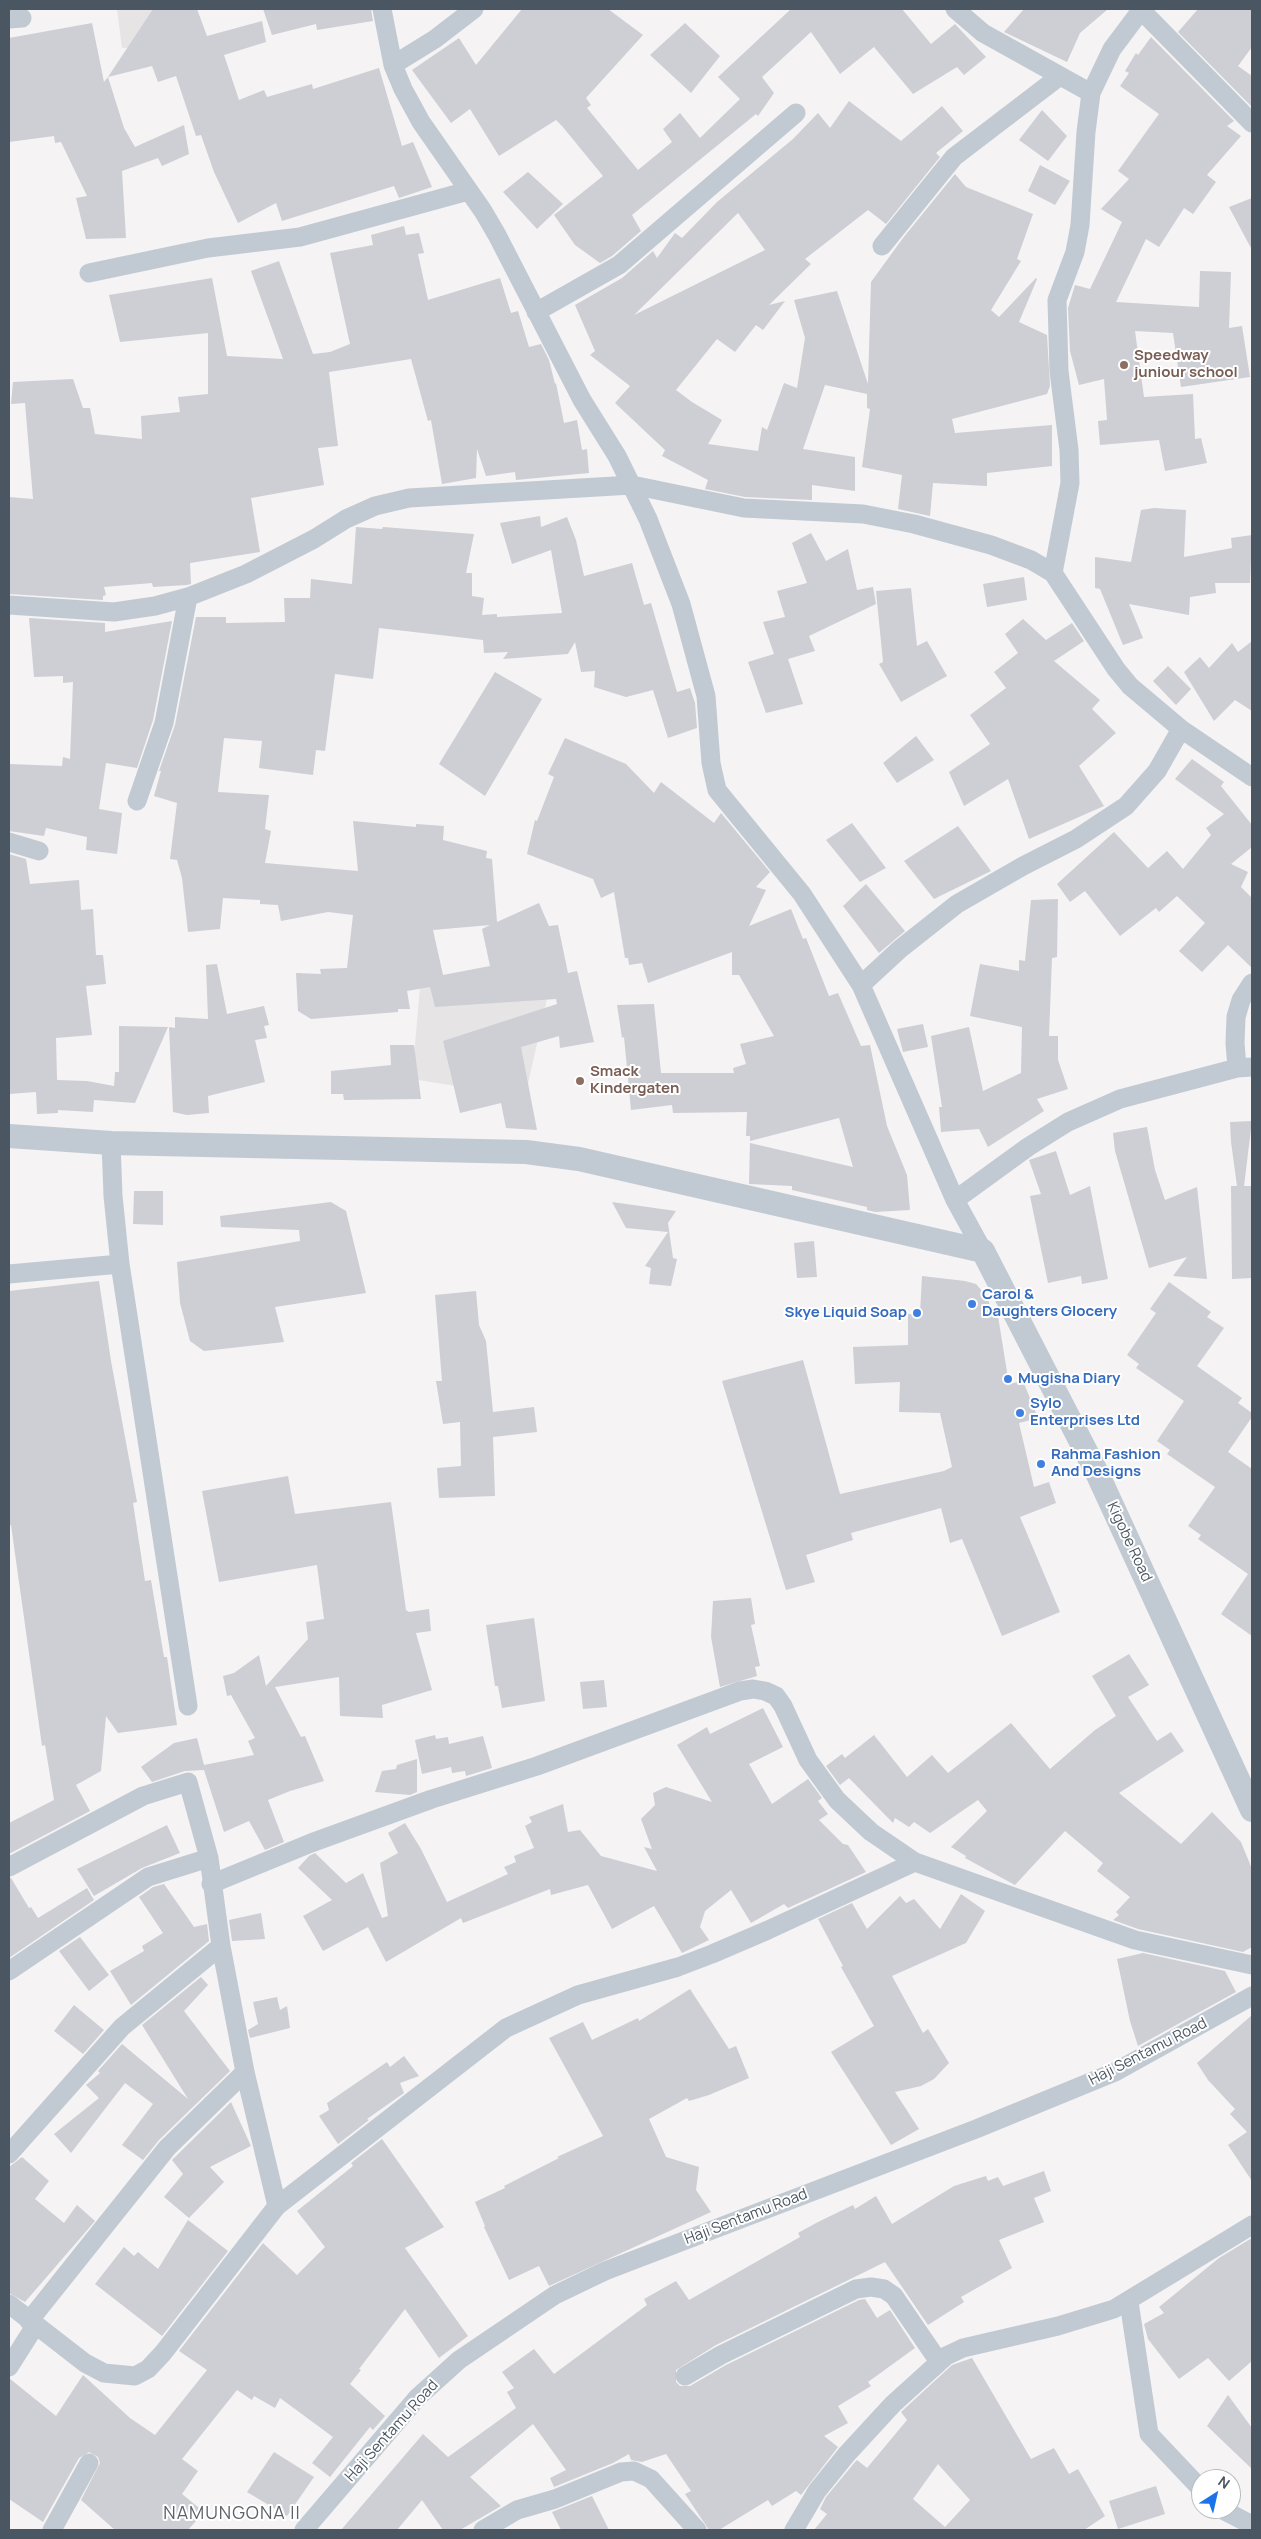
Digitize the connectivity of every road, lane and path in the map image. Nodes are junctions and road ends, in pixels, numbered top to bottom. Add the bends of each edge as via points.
1 (382, 9) edge
2 (474, 9) edge
3 (955, 9) edge
4 (1142, 9) edge
5 (393, 65) junction
6 (1060, 76) junction
7 (1091, 93) junction
8 (796, 113) dead end
9 (1252, 123) edge
10 (468, 191) junction
11 (882, 246) dead end
12 (89, 273) dead end
13 (536, 312) junction
14 (632, 485) junction
15 (1052, 573) junction
16 (188, 597) junction
17 (9, 605) edge
18 (1181, 729) junction
19 (1252, 777) edge
20 (137, 801) dead end
21 (9, 842) edge
22 (38, 850) dead end
23 (1252, 983) edge
24 (861, 985) junction
25 (1245, 1068) edge
26 (9, 1136) edge
27 (110, 1143) junction
28 (955, 1200) junction
29 (982, 1251) junction
30 (120, 1264) junction
31 (9, 1274) edge
32 (188, 1706) dead end
33 (1252, 1810) edge
34 (209, 1858) junction
35 (915, 1862) junction
36 (9, 1867) edge
37 (212, 1884) junction
38 (221, 1946) junction
39 (1252, 1965) edge
40 (9, 1971) edge
41 (1252, 1996) edge
42 (245, 2072) junction
43 (9, 2154) edge
44 (277, 2206) junction
45 (1252, 2225) edge
46 (1128, 2302) junction
47 (9, 2304) edge
48 (32, 2324) junction
49 (940, 2362) junction
50 (9, 2367) edge
51 (685, 2376) dead end
52 (89, 2463) dead end
53 (1191, 2478) edge
54 (1240, 2519) edge
55 (1252, 2525) edge
56 (52, 2530) edge
57 (305, 2530) edge
58 (483, 2530) edge
59 (697, 2530) edge
60 (794, 2530) edge

1 - 5 street
2 - 5 street
3 - 6 street via 983,33
4 - 7 street via 1112,49
4 - 9 street
5 - 10 street via 421,122
6 - 7 street
6 - 11 street via 954,157
7 - 15 street via 1080,226 1075,252 1057,300 1058,354 1070,483
8 - 13 street via 619,265
10 - 12 street via 300,237 208,248
10 - 13 street via 505,250
13 - 14 street
14 - 15 street via 744,508 843,512 914,524 992,545 1031,560
14 - 16 street via 409,498 375,506 246,574
14 - 24 street via 681,604 706,696 711,763 717,790 797,887
15 - 18 street via 1116,669 1148,703
16 - 17 street via 114,612
16 - 20 street via 164,723
18 - 19 street
18 - 24 street via 1157,772 1126,806 1076,839 957,904
21 - 22 street
23 - 25 street via 1241,1000 1236,1017 1235,1043
24 - 28 street
25 - 28 street via 1120,1099 1068,1122 994,1170
26 - 27 street
27 - 29 street via 526,1152 579,1159
27 - 30 street
28 - 29 street
29 - 33 street, Kigobe Road via 1098,1475
30 - 31 street
30 - 32 street
34 - 36 street via 188,1782 143,1796
34 - 37 street
34 - 40 street via 148,1877
35 - 37 street via 871,1832 837,1800 808,1760 780,1701 765,1690 753,1688 537,1766 432,1799 311,1843
35 - 39 street via 1135,1940
35 - 44 street via 678,1968 578,1996 506,2028
37 - 38 street
38 - 42 street
38 - 43 street via 122,2027
41 - 57 street, Haji Sentamu Road via 1115,2072 976,2129 605,2271 555,2295 459,2360 418,2397
42 - 44 street
42 - 48 street via 167,2148
44 - 48 street via 163,2353 148,2369 135,2376 104,2373
45 - 46 street
46 - 49 street via 1096,2316 963,2348
46 - 53 street via 1149,2434
47 - 48 street
48 - 50 street
49 - 51 street via 894,2296 884,2289 871,2287 856,2289
49 - 60 street via 892,2404 846,2455 817,2491
52 - 56 street
54 - 55 street
58 - 59 street via 517,2510 634,2470 651,2480

